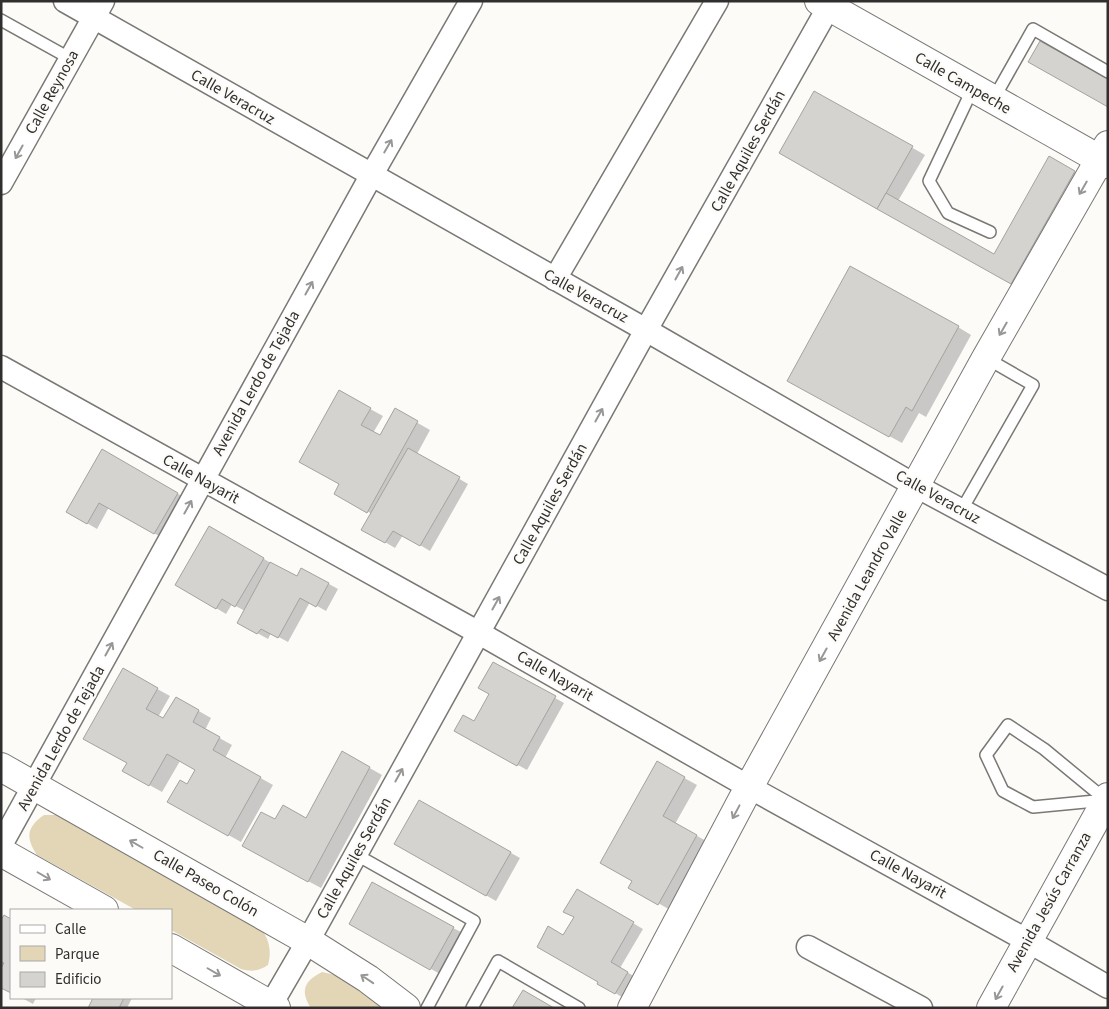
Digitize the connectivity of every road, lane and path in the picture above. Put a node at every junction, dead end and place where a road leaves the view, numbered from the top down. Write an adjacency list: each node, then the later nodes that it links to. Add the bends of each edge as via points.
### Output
1 (65, 1): 5 (street, Calle Veracruz)
2 (471, 1): 11 (street, Avenida Lerdo de Tejada, one-way to 2)
3 (717, 1): 14 (street)
4 (827, 3): 9 (main road, Calle Campeche); 15 (street, Calle Aquiles Serdán, one-way to 4)
5 (99, 9): 7 (street, Calle Reynosa); 11 (street, Calle Veracruz)
6 (1, 20): 7 (lane)
7 (71, 59): 12 (street, Calle Reynosa, one-way to 12)
8 (1108, 72): 9 (lane, via 1032,29)
9 (983, 94): 10 (main road, Calle Campeche); 13 (lane, via 929,181 948,213)
10 (1105, 157): 16 (main road, Avenida Leandro Valle, one-way to 16)
11 (371, 176): 14 (street, Calle Veracruz); 18 (street, Avenida Lerdo de Tejada, one-way to 11)
12 (1, 183)
13 (990, 232)
14 (555, 279): 15 (street, Calle Veracruz)
15 (646, 330): 19 (street, Calle Veracruz); 22 (street, Calle Aquiles Serdán, one-way to 15)
16 (986, 358): 19 (main road, Avenida Leandro Valle); 20 (lane, via 1033,385)
17 (1, 367): 18 (street, Calle Nayarit)
18 (203, 480): 22 (street, Calle Nayarit); 24 (street, Avenida Lerdo de Tejada, one-way to 18)
19 (916, 486): 20 (street, Calle Veracruz); 25 (main road, Avenida Leandro Valle, one-way to 25)
20 (961, 511): 21 (street, Calle Veracruz)
21 (1108, 589)
22 (479, 633): 25 (street, Calle Nayarit); 29 (street, Calle Aquiles Serdán, one-way to 22)
23 (1, 767): 24 (main road, Calle Paseo Colón)
24 (35, 786): 27 (street, Avenida Lerdo de Tejada); 32 (main road, Calle Paseo Colón, one-way to 24)
25 (750, 787): 31 (street, Calle Nayarit); 41 (main road, Avenida Leandro Valle, one-way to 41)
26 (1107, 798): 26 (lane, via 1008,725 986,755 1003,791 1033,807); 31 (main road, Avenida Jesús Carranza)
27 (1, 845)
28 (1, 852): 30 (main road, one-way to 30)
29 (355, 854): 32 (street, Calle Aquiles Serdán); 38 (lane, via 474,921)
30 (102, 909)
31 (1028, 940): 35 (street, Calle Nayarit); 43 (main road, Avenida Jesús Carranza, one-way to 43)
32 (308, 941): 36 (street, Calle Aquiles Serdán); 37 (main road, Calle Paseo Colón, one-way to 32)
33 (808, 947): 42 (street)
34 (172, 949): 36 (main road, one-way to 36)
35 (1108, 987)
36 (272, 1007)
37 (406, 1008)
38 (427, 1008)
39 (472, 1008): 40 (lane, via 498,961)
40 (579, 1008)
41 (632, 1008)
42 (921, 1008)
43 (991, 1008)

